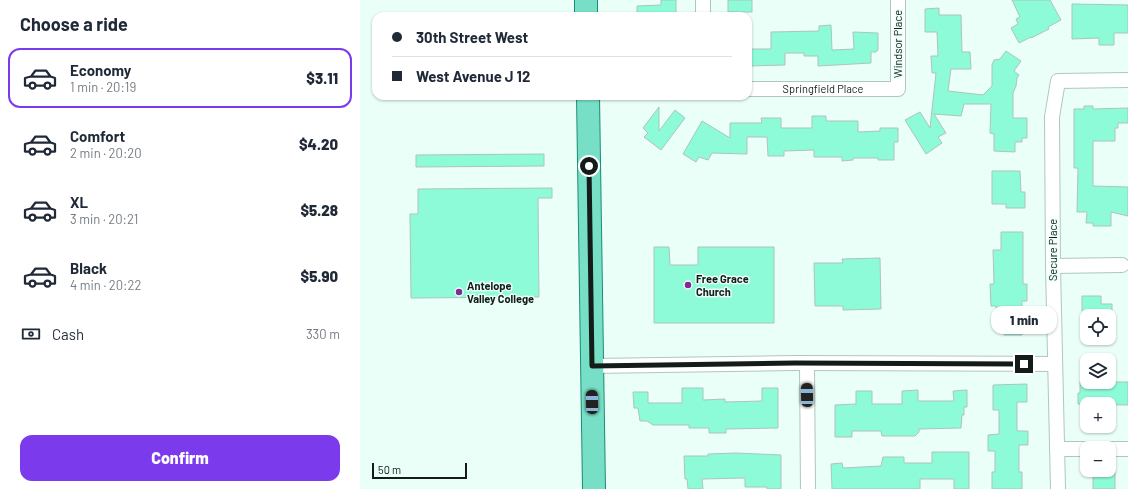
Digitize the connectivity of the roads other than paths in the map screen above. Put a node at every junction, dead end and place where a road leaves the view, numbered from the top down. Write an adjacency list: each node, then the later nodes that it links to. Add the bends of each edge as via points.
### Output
1 (586, 0): 4 (main road)
2 (703, 0): 5 (street)
3 (898, 0): 8 (street, Windsor Place)
4 (586, 12)
5 (703, 12)
6 (1128, 80): 11 (street, Secure Place, via 1058,81 1052,117)
7 (752, 89): 8 (street, Springfield Place)
8 (898, 89)
9 (588, 100): 14 (main road)
10 (1122, 265): 11 (street)
11 (1052, 266): 13 (street, Secure Place)
12 (807, 363): 13 (street); 14 (street); 20 (street)
13 (1055, 364): 16 (street, Secure Place)
14 (592, 366): 19 (main road)
15 (1128, 448): 18 (street)
16 (1057, 449): 17 (street); 21 (street, Secure Place)
17 (1080, 449)
18 (1116, 449)
19 (594, 489)
20 (808, 489)
21 (1058, 489)

